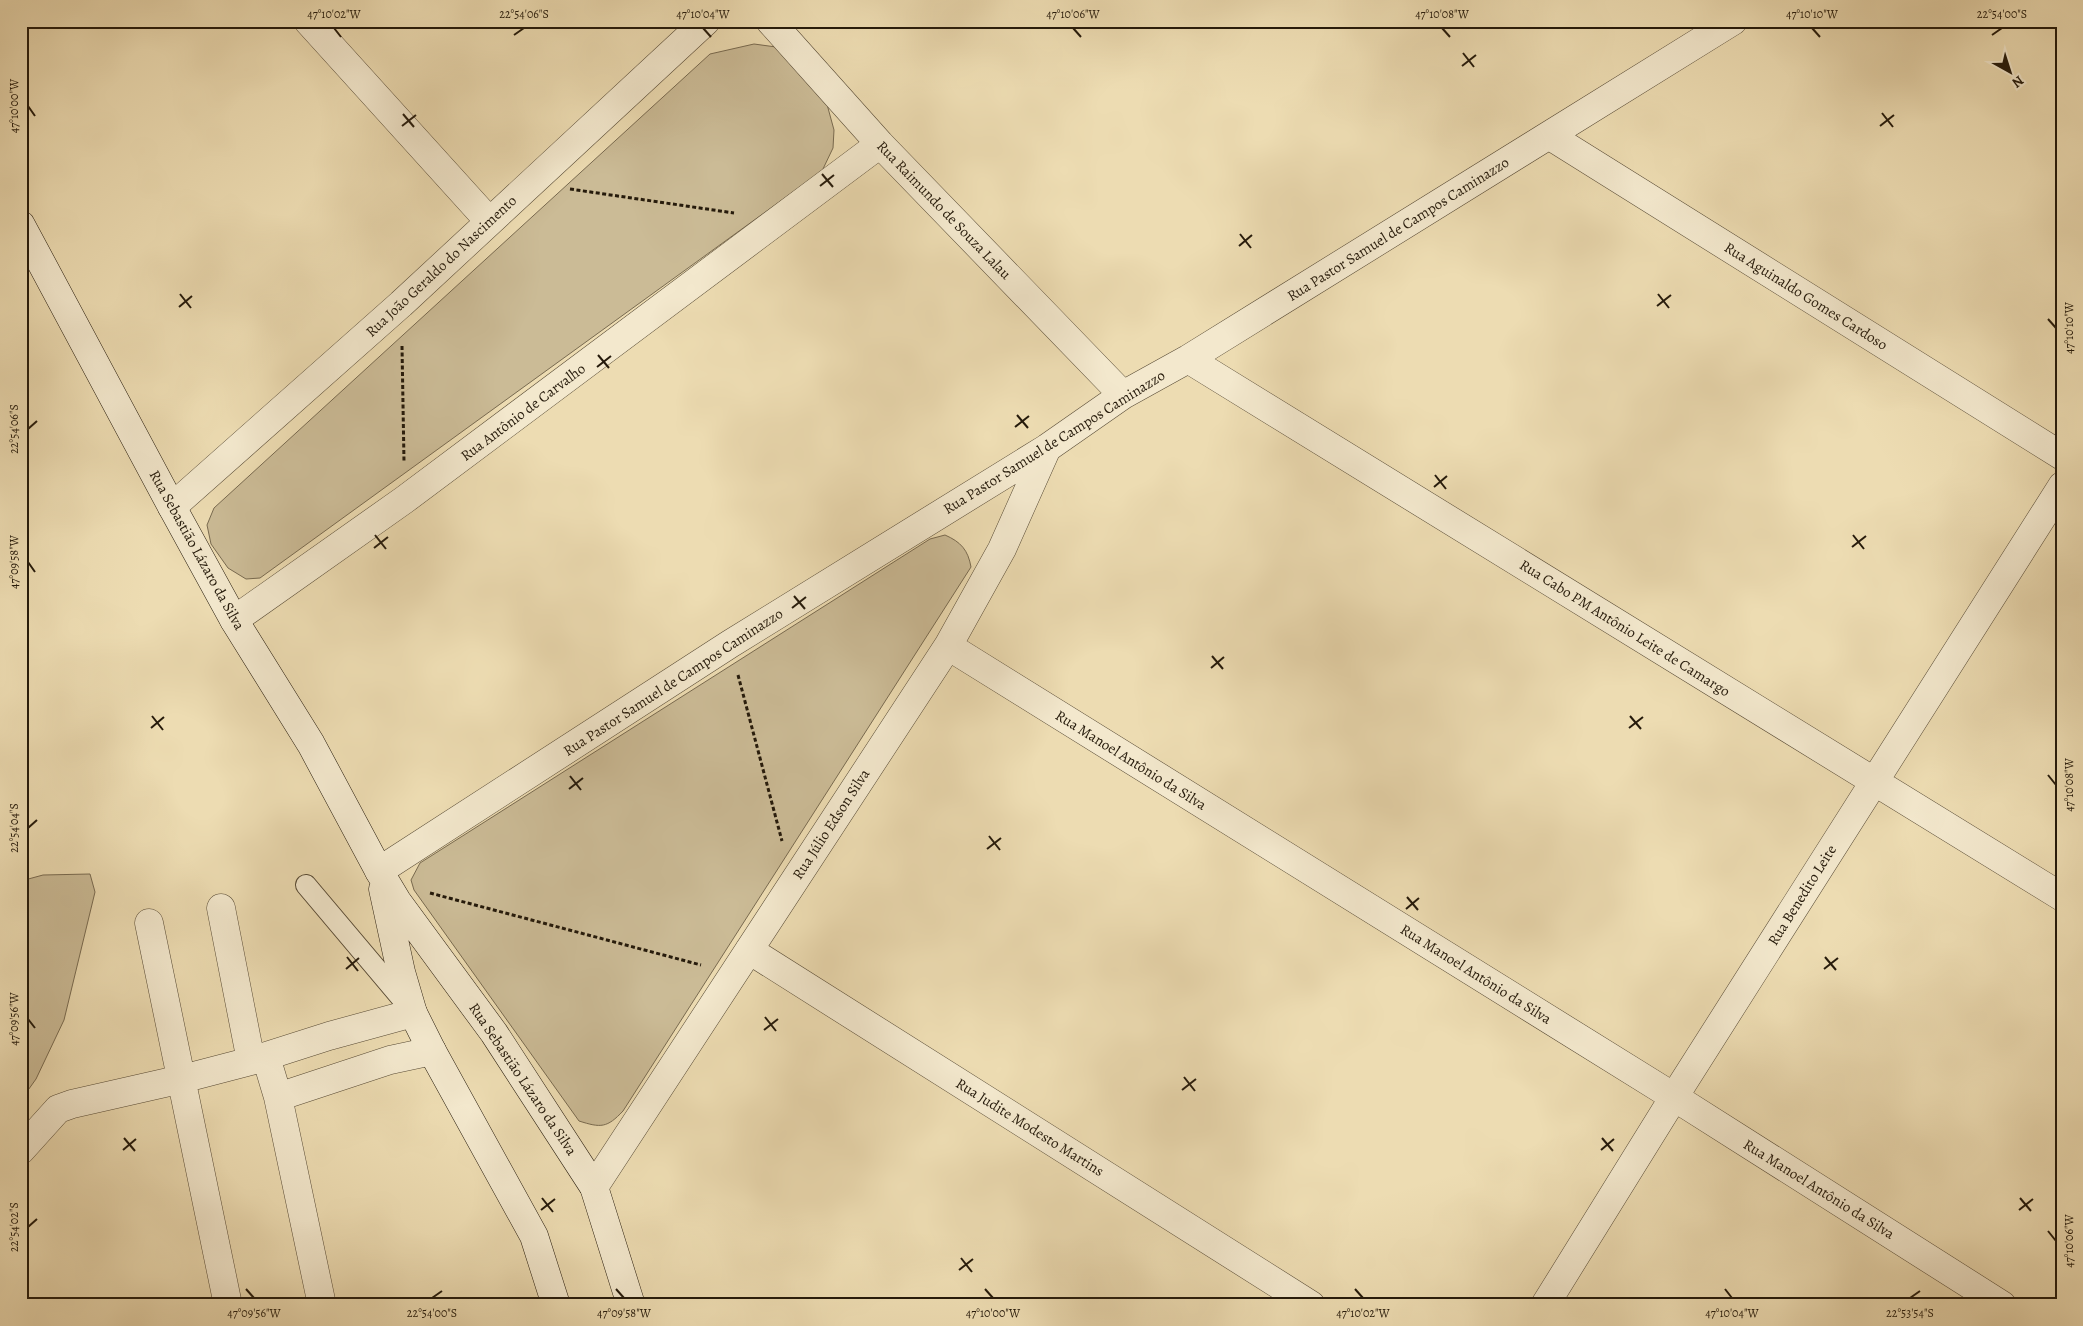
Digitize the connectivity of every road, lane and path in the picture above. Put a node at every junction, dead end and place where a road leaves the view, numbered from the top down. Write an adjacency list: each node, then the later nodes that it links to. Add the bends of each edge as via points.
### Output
1 (308, 21): 9 (street)
2 (706, 21): 7 (street, Rua João Geraldo do Nascimento)
3 (770, 21): 6 (street, Rua Raimundo de Souza Lalau)
4 (1733, 21): 5 (street, Rua Pastor Samuel de Campos Caminazzo)
5 (1550, 136): 12 (street, Rua Pastor Samuel de Campos Caminazzo); 15 (street, Rua Aguinaldo Gomes Cardoso)
6 (880, 144): 8 (street, Rua Antônio de Carvalho); 13 (street, Rua Raimundo de Souza Lalau)
7 (531, 184): 8 (path); 9 (street, Rua João Geraldo do Nascimento)
8 (782, 219): 17 (street, Rua Antônio de Carvalho)
9 (489, 221): 11 (street, Rua João Geraldo do Nascimento)
10 (21, 224): 18 (street, Rua Sebastião Lázaro da Silva)
11 (401, 304): 17 (path); 18 (street, Rua João Geraldo do Nascimento)
12 (1188, 359): 13 (street, Rua Pastor Samuel de Campos Caminazzo); 22 (street, Rua Cabo PM Antônio Leite de Camargo)
13 (1123, 395): 14 (street, Rua Pastor Samuel de Campos Caminazzo)
14 (1047, 448): 20 (street, Rua Pastor Samuel de Campos Caminazzo); 21 (street, Rua Júlio Edson Silva, via 1002,550)
15 (2062, 456)
16 (2062, 486): 22 (street, Rua Benedito Leite)
17 (404, 500): 19 (street, Rua Antônio de Carvalho)
18 (172, 507): 19 (street, Rua Sebastião Lázaro da Silva)
19 (234, 620): 24 (street, Rua Sebastião Lázaro da Silva, via 311,744)
20 (730, 644): 23 (path); 24 (street, Rua Pastor Samuel de Campos Caminazzo)
21 (948, 646): 23 (street, Rua Júlio Edson Silva); 35 (street, Rua Manoel Antônio da Silva)
22 (1874, 781): 26 (street, Rua Cabo PM Antônio Leite de Camargo); 35 (street, Rua Benedito Leite)
23 (793, 883): 29 (street, Rua Júlio Edson Silva)
24 (388, 884): 30 (path); 31 (street, Rua Sebastião Lázaro da Silva, via 401,972); 38 (street, Rua Sebastião Lázaro da Silva, via 494,1033)
25 (306, 885): 31 (lane)
26 (2062, 898)
27 (221, 908): 33 (street)
28 (149, 923): 34 (street)
29 (749, 950): 30 (street, Rua Júlio Edson Silva); 43 (street, Rua Judite Modesto Martins)
30 (733, 974): 38 (street, Rua Júlio Edson Silva)
31 (413, 1013): 32 (street, Rua Sebastião Lázaro da Silva); 33 (street)
32 (432, 1051): 36 (street, via 390,1060); 41 (street, Rua Sebastião Lázaro da Silva, via 534,1236)
33 (259, 1059): 34 (street); 36 (street)
34 (182, 1079): 37 (street, via 58,1109); 39 (street)
35 (1674, 1097): 44 (street, Rua Benedito Leite); 45 (street, Rua Manoel Antônio da Silva)
36 (278, 1098): 40 (street)
37 (21, 1150)
38 (594, 1187): 42 (street, Rua Sebastião Lázaro da Silva)
39 (228, 1305)
40 (322, 1305)
41 (556, 1305)
42 (631, 1305)
43 (1311, 1305)
44 (1545, 1305)
45 (2002, 1305)

